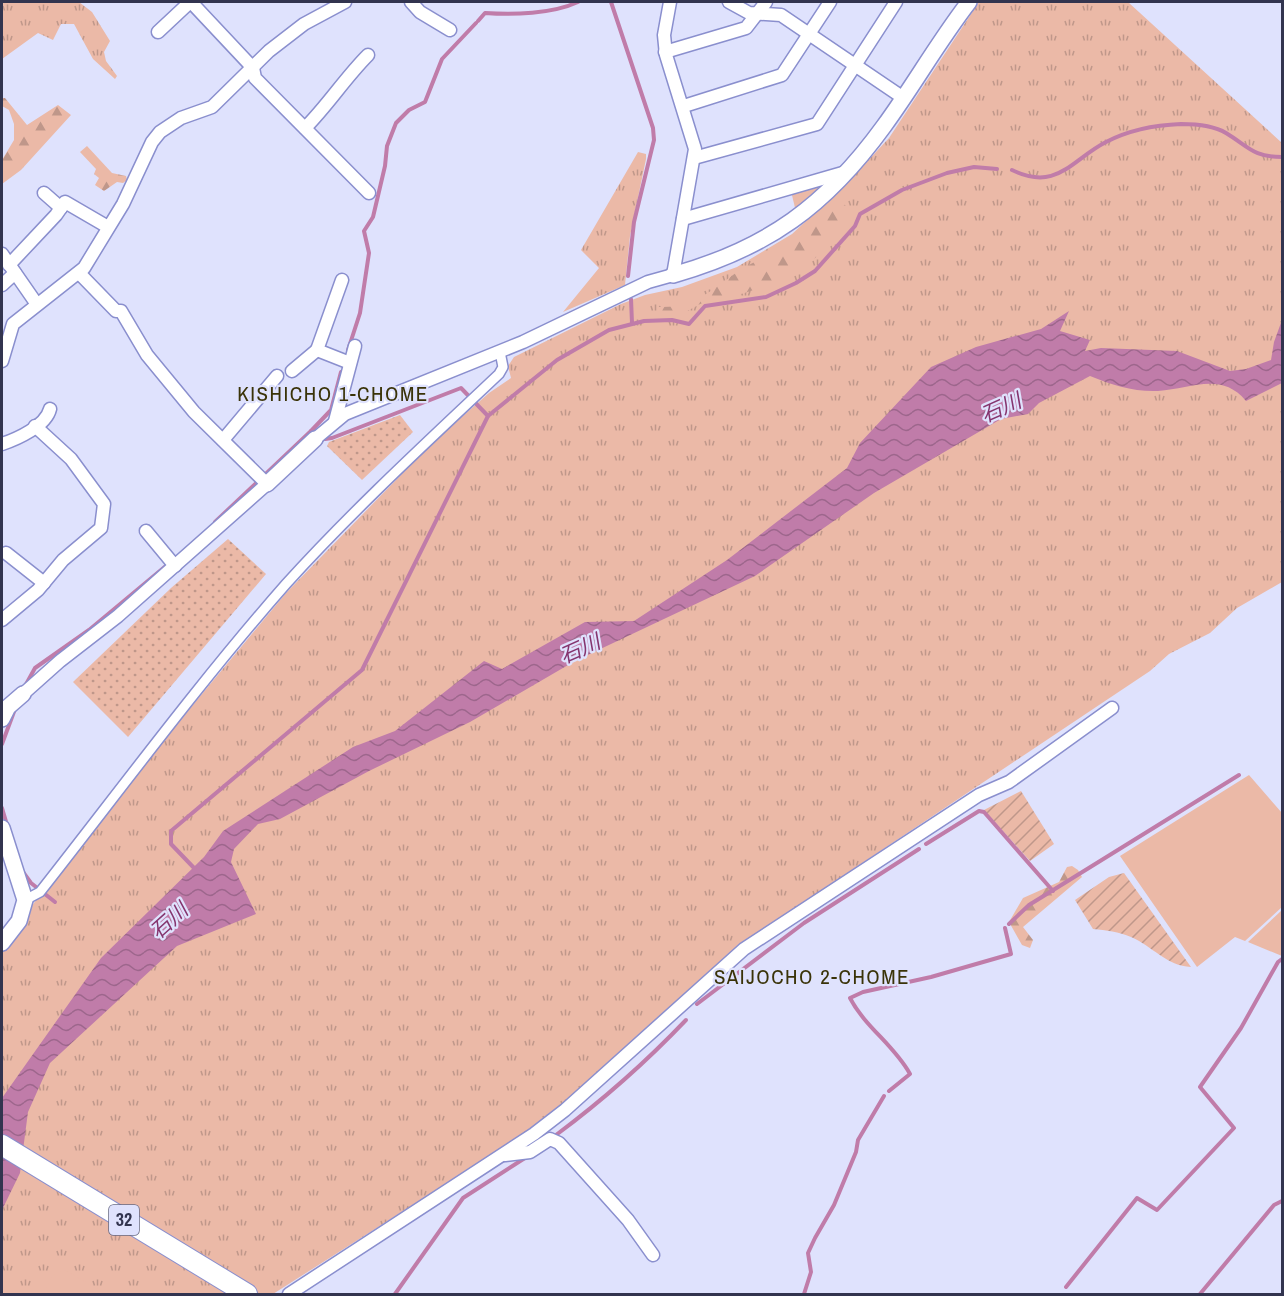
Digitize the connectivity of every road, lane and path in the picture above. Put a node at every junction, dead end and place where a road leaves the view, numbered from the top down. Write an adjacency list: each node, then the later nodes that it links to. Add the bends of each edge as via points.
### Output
1 (191, 2): 12 (street); 17 (street)
2 (345, 2): 17 (street, via 304,24)
3 (411, 2): 11 (street, via 416,16)
4 (670, 2): 14 (street)
5 (729, 2): 10 (street)
6 (766, 2): 10 (street)
7 (830, 2): 13 (street)
8 (896, 2): 16 (street)
9 (969, 2): 18 (street)
10 (758, 14): 13 (street, via 782,15); 14 (street, via 746,28)
11 (450, 30)
12 (158, 32)
13 (809, 34): 16 (street); 19 (street, via 782,75)
14 (665, 52): 19 (street)
15 (368, 55): 20 (street)
16 (855, 65): 18 (street); 21 (street, via 817,124)
17 (254, 68): 20 (street, via 255,78); 27 (street, via 212,107 181,118 160,132)
18 (902, 97): 22 (street, via 885,125)
19 (684, 106): 21 (street)
20 (305, 128): 24 (street)
21 (694, 158): 26 (street)
22 (846, 172): 26 (street); 30 (street, via 807,210 768,237 718,262)
23 (44, 193): 25 (street)
24 (369, 193)
25 (61, 208): 27 (street, via 65,202); 28 (street)
26 (683, 219): 30 (street)
27 (108, 227): 29 (street)
28 (8, 264): 32 (street); 33 (street)
29 (80, 273): 33 (street); 45 (street, via 116,311 121,311 147,355)
30 (673, 275): 36 (street, via 648,282)
31 (342, 280): 35 (street)
32 (2, 285)
33 (36, 303): 37 (street, via 13,324)
34 (355, 346): 38 (street)
35 (317, 350): 38 (street); 39 (street)
36 (500, 352): 42 (street); 57 (street, via 503,367 499,374 369,498 286,585 133,768 40,892)
37 (2, 361)
38 (350, 363): 42 (street)
39 (292, 371)
40 (278, 376): 45 (street)
41 (50, 409): 43 (street)
42 (335, 421): 44 (street)
43 (35, 426): 46 (street); 51 (street, via 72,459 104,504 101,528 63,560)
44 (315, 439): 47 (street)
45 (223, 440): 47 (street)
46 (2, 444)
47 (267, 484): 50 (street, via 219,529)
48 (146, 531): 50 (street)
49 (6, 553): 51 (street)
50 (171, 562): 53 (street, via 118,616)
51 (44, 583): 52 (street)
52 (2, 620)
53 (23, 694): 55 (street, via 8,707)
54 (1112, 708): 60 (street, via 1009,782 979,795 771,928 682,1002 566,1110)
55 (2, 719)
56 (2, 828): 57 (street)
57 (24, 900): 58 (street, via 18,921)
58 (2, 943)
59 (2, 1145): 62 (main road, 32)
60 (501, 1156): 61 (street, via 530,1152 550,1139 559,1143); 63 (street)
61 (653, 1255)
62 (247, 1294)
63 (289, 1294)

